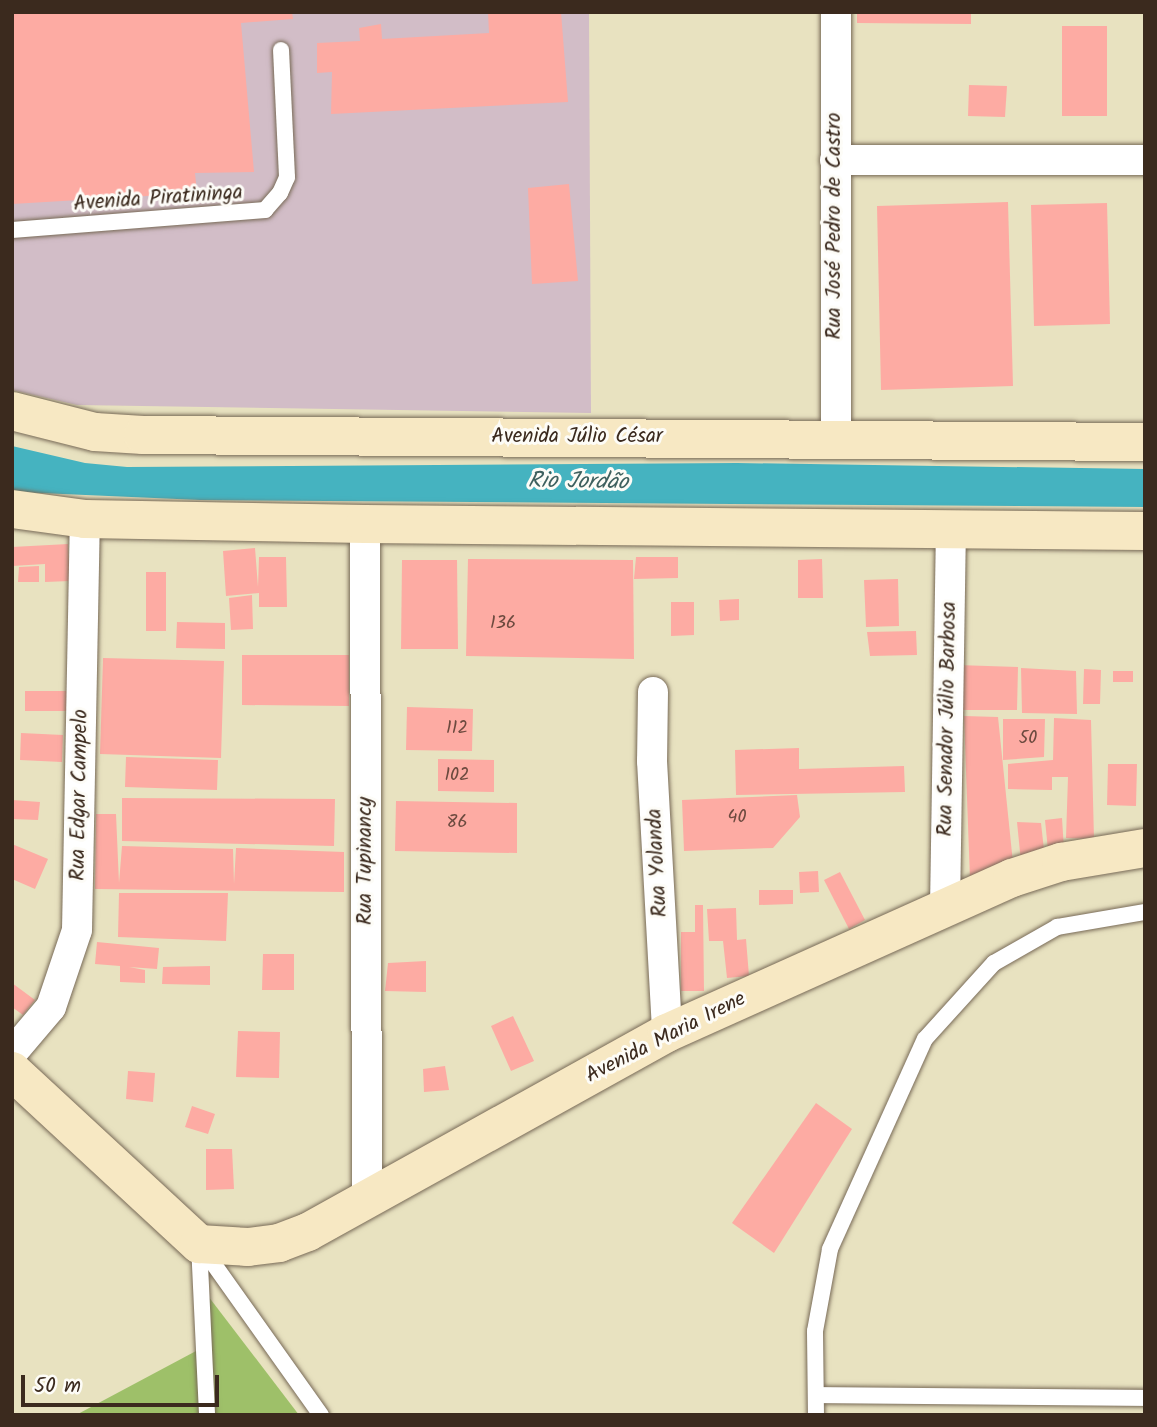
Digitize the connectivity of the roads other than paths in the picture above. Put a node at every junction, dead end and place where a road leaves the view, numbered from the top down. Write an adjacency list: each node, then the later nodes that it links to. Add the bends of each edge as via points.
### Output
1 (836, 12): 3 (street, Rua José Pedro de Castro)
2 (281, 50): 5 (lane, Avenida Piratininga, via 287,177 280,194 265,210)
3 (835, 160): 4 (street); 7 (street, Rua José Pedro de Castro)
4 (1145, 160)
5 (12, 230)
6 (12, 411): 7 (street, Avenida Júlio César, via 95,432 144,435)
7 (836, 439): 8 (street, Avenida Júlio César)
8 (1145, 442)
9 (12, 509): 10 (street)
10 (85, 519): 11 (street); 19 (street, Rua Edgar Campelo, via 77,930 51,1007)
11 (365, 524): 12 (street); 21 (street, Rua Tupinancy)
12 (951, 529): 13 (street); 16 (street, Rua Senador Júlio Barbosa)
13 (1145, 531)
14 (653, 692): 18 (street, Rua Yolanda, via 652,761)
15 (1145, 848): 16 (street, Avenida Maria Irene, via 1062,862)
16 (945, 908): 18 (street, Avenida Maria Irene)
17 (1145, 912): 23 (lane, via 1058,927 994,963 925,1039 830,1249 815,1331)
18 (667, 1033): 21 (street, Avenida Maria Irene)
19 (12, 1053)
20 (12, 1071): 22 (street)
21 (367, 1197): 22 (street, Avenida Maria Irene, via 279,1243 248,1247)
22 (199, 1244): 25 (lane); 26 (lane)
23 (817, 1395): 24 (lane); 27 (lane)
24 (1145, 1398)
25 (207, 1415)
26 (321, 1415)
27 (817, 1415)

